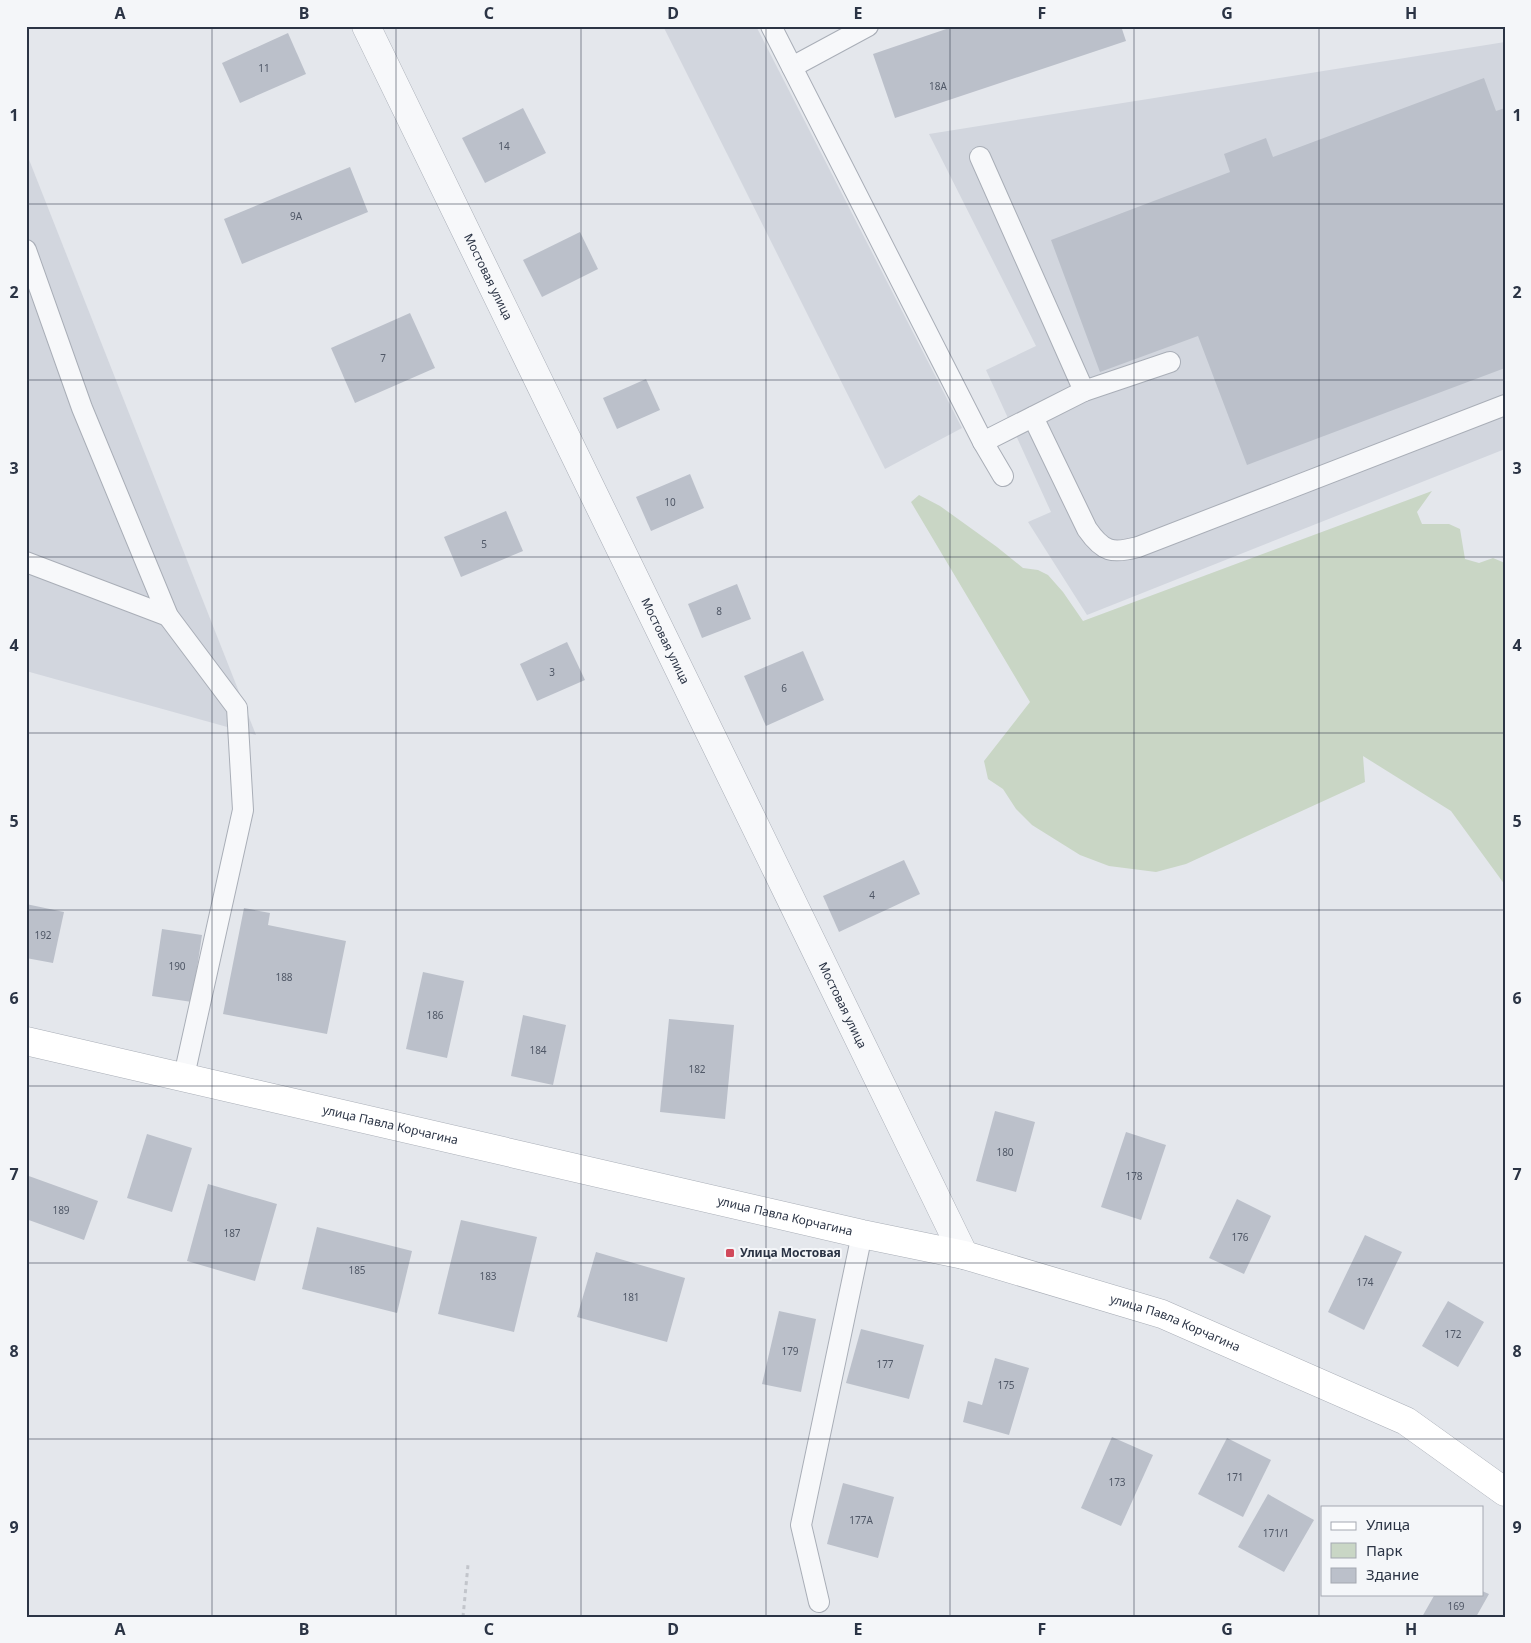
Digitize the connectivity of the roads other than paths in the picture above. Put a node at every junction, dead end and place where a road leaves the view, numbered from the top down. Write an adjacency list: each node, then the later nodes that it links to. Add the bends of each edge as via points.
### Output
1 (366, 26): 18 (street, Мостовая улица)
2 (771, 26): 4 (lane)
3 (868, 26): 4 (lane)
4 (792, 67): 11 (lane)
5 (980, 158): 8 (lane)
6 (26, 250): 14 (lane, via 82,408)
7 (1170, 362): 8 (lane)
8 (1084, 391): 10 (lane)
9 (1505, 404): 10 (lane, via 1123,551 1111,551 1087,529)
10 (1033, 417): 11 (lane)
11 (983, 442): 12 (lane)
12 (1003, 476)
13 (26, 562): 14 (lane)
14 (168, 616): 16 (lane, via 238,708 243,810)
15 (26, 1041): 16 (main road, улица Павла Корчагина)
16 (184, 1076): 17 (main road, улица Павла Корчагина)
17 (862, 1234): 18 (main road, улица Павла Корчагина); 20 (lane, via 801,1525)
18 (964, 1255): 19 (main road, улица Павла Корчагина, via 1172,1318 1406,1421)
19 (1505, 1492)
20 (819, 1602)

